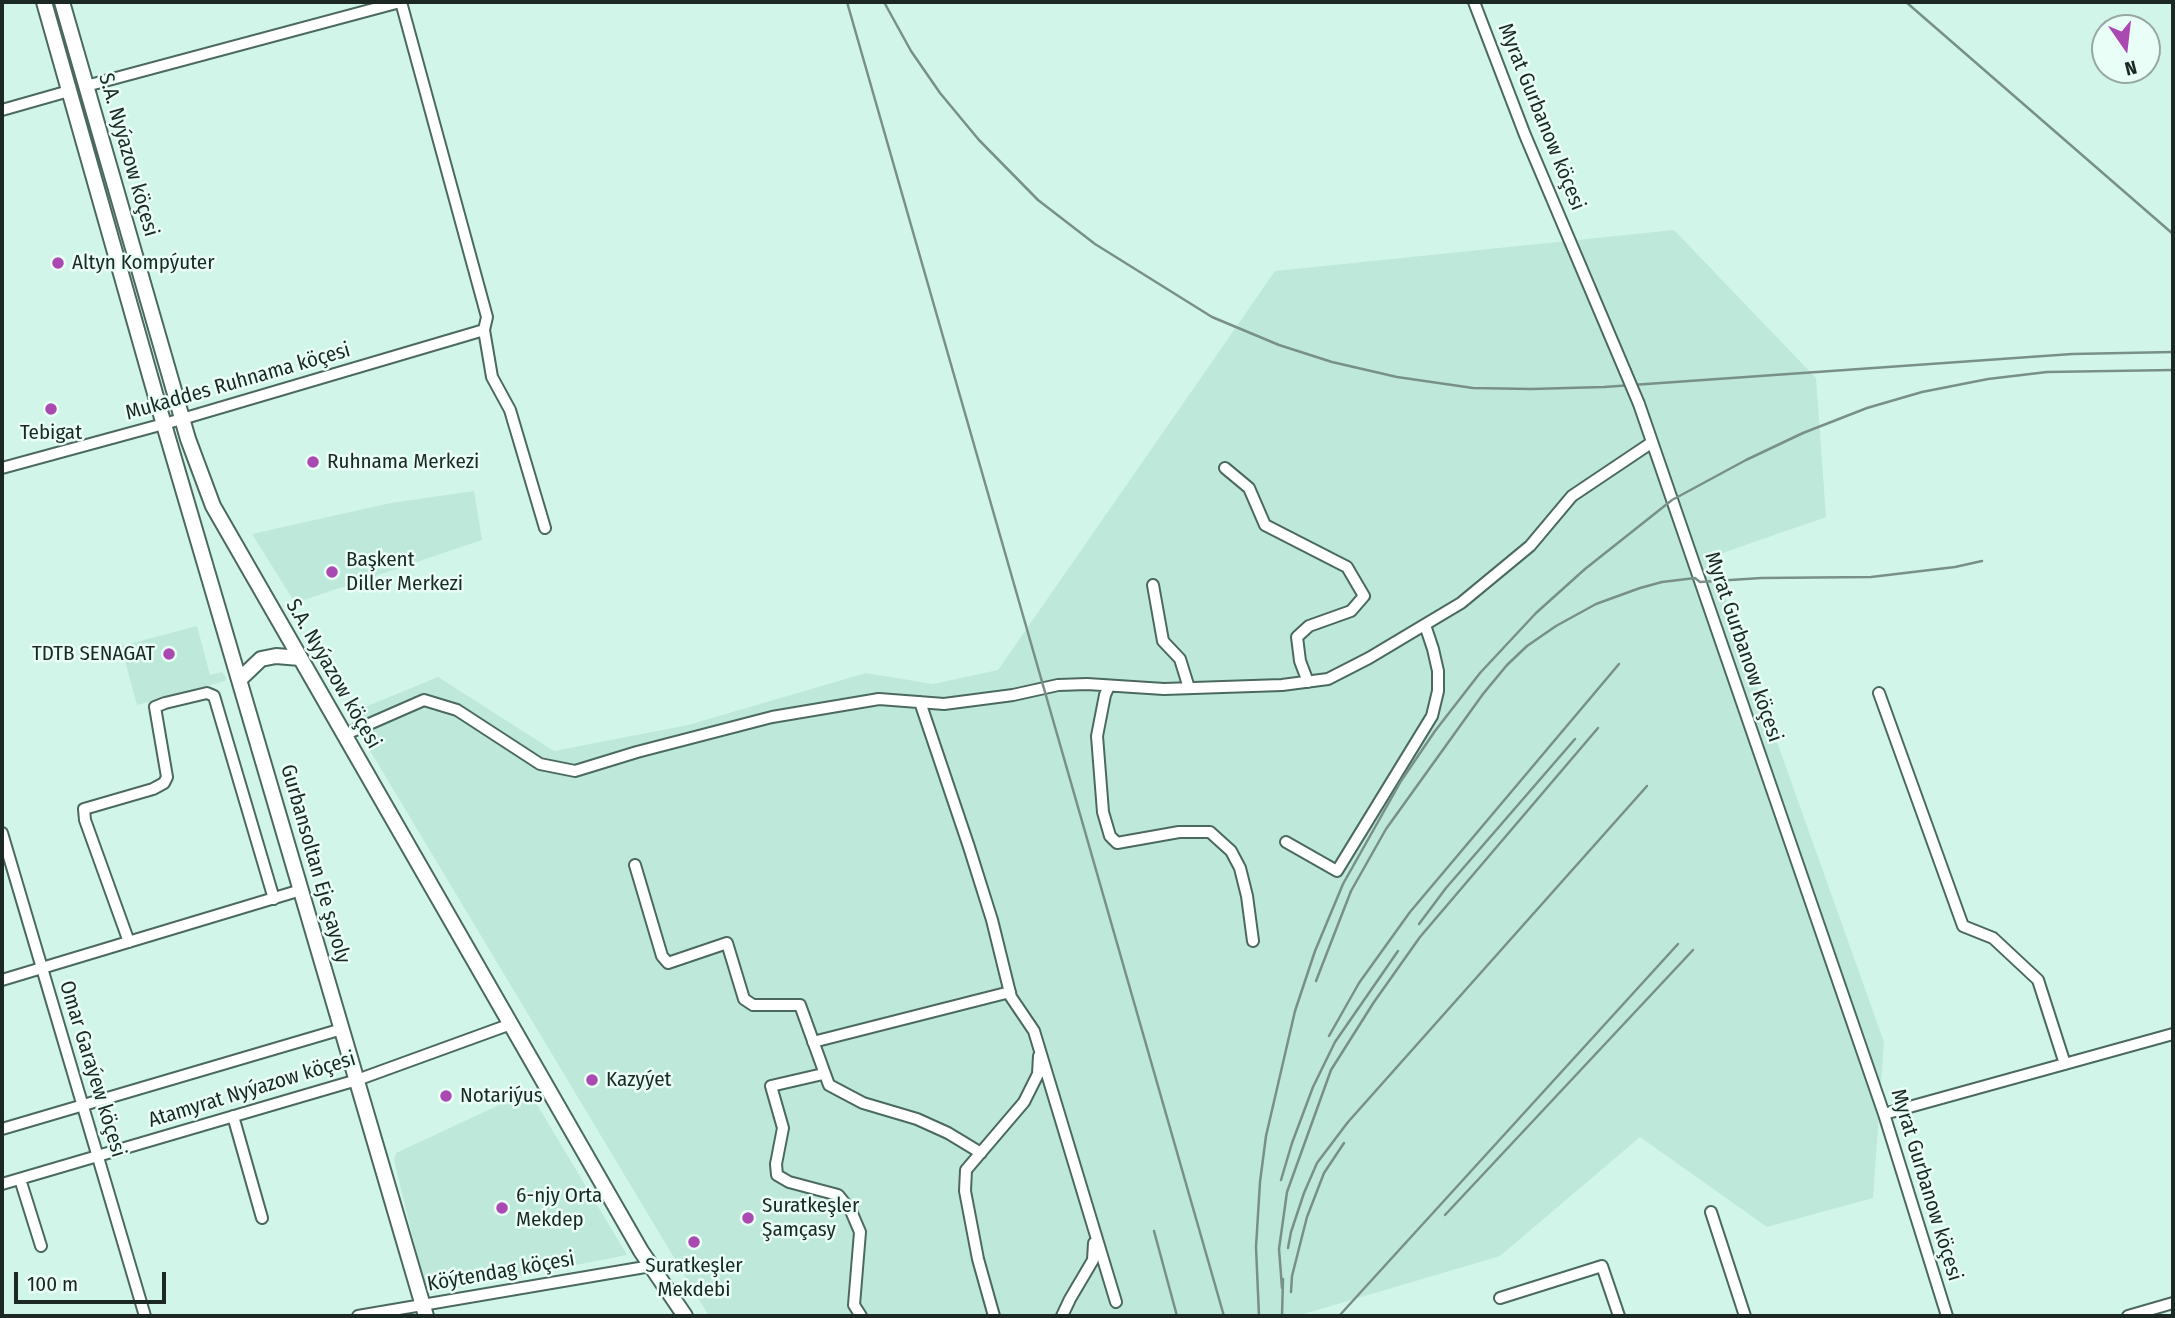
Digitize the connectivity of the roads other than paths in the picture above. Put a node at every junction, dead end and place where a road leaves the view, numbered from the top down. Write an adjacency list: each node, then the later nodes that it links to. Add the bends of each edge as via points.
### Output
1 (44, 2): 6 (main road, S.A. Nyýazow köçesi)
2 (62, 2): 5 (main road, S.A. Nyýazow köçesi)
3 (400, 2): 5 (street); 8 (street, via 487,317)
4 (1474, 2): 11 (street, Myrat Gurbanow köçesi, bridge)
5 (86, 86): 9 (main road, S.A. Nyýazow köçesi)
6 (69, 91): 7 (street); 10 (main road, S.A. Nyýazow köçesi)
7 (2, 110)
8 (484, 330): 9 (street, Mukaddes Ruhnama köçesi); 14 (street, via 492,377 510,410)
9 (182, 419): 10 (street, Mukaddes Ruhnama köçesi); 17 (main road, S.A. Nyýazow köçesi, via 213,506)
10 (164, 424): 12 (street, Mukaddes Ruhnama köçesi); 18 (main road, Gurbansoltan Eje şayoly)
11 (1651, 443): 16 (street, via 1572,496 1530,546 1461,603); 44 (street, Myrat Gurbanow köçesi)
12 (2, 468)
13 (1226, 468): 19 (street, via 1249,488 1265,525 1347,567 1364,596 1351,611 1309,626 1297,638)
14 (545, 528)
15 (1153, 585): 21 (street, via 1163,641 1180,659)
16 (1425, 625): 19 (street, via 1328,679); 26 (street, via 1438,671 1432,716 1337,871)
17 (300, 658): 18 (main road, via 261,659); 24 (main road, S.A. Nyýazow köçesi)
18 (239, 681): 28 (main road, Gurbansoltan Eje şayoly)
19 (1308, 682): 21 (street)
20 (1109, 686): 21 (street); 23 (street, via 1058,685 944,704); 30 (street, via 1097,736 1110,836 1117,843 1179,832 1210,832 1231,851 1240,868)
21 (1189, 688)
22 (1879, 693): 40 (street, via 1963,926 1993,937 2038,980)
23 (920, 702): 24 (street, via 878,699 772,717 575,771 540,764 457,710 424,700); 34 (street, via 992,920)
24 (344, 735): 35 (main road, S.A. Nyýazow köçesi)
25 (2, 832): 32 (street, Omar Garaýew köçesi)
26 (1286, 842)
27 (635, 865): 38 (street, via 668,963 727,943 744,999 753,1005 800,1005)
28 (301, 890): 29 (street); 36 (main road, Gurbansoltan Eje şayoly)
29 (274, 899): 31 (street); 31 (street, via 214,696 207,692 165,703 155,707 167,777 164,783 84,809)
30 (1253, 941)
31 (129, 942): 32 (street)
32 (42, 968): 33 (street); 43 (street, Omar Garaýew köçesi)
33 (2, 980)
34 (1010, 992): 38 (street); 39 (street, via 1034,1031)
35 (511, 1024): 42 (street, Atamyrat Nyýazow köçesi); 55 (main road, S.A. Nyýazow köçesi)
36 (342, 1029): 42 (main road, Gurbansoltan Eje şayoly); 43 (street)
37 (2173, 1034): 40 (street)
38 (813, 1042): 41 (street)
39 (1040, 1051): 47 (street, via 1038,1074 1024,1102); 53 (street)
40 (2065, 1064): 44 (street)
41 (823, 1074): 47 (street, via 828,1085 844,1094 917,1119); 63 (street, via 771,1086 782,1128 777,1175 838,1195 851,1211 860,1232 855,1305)
42 (356, 1080): 45 (street, Atamyrat Nyýazow köçesi); 59 (main road, Gurbansoltan Eje şayoly)
43 (83, 1105): 46 (street); 48 (street, Omar Garaýew köçesi)
44 (1884, 1114): 68 (street, Myrat Gurbanow köçesi)
45 (233, 1116): 48 (street, Atamyrat Nyýazow köçesi); 52 (street)
46 (2, 1129)
47 (981, 1153): 64 (street, via 966,1170 965,1191)
48 (98, 1156): 49 (street, Atamyrat Nyýazow köçesi); 60 (street, Omar Garaýew köçesi)
49 (20, 1179): 50 (street, Atamyrat Nyýazow köçesi); 54 (street)
50 (2, 1185)
51 (1711, 1212): 67 (street)
52 (262, 1218)
53 (1095, 1234): 57 (street); 65 (street, via 1093,1261)
54 (41, 1246)
55 (651, 1266): 59 (street, Köýtendag köçesi); 62 (main road, S.A. Nyýazow köçesi)
56 (1500, 1298): 66 (street, via 1602,1266)
57 (1116, 1302)
58 (2173, 1303): 69 (street)
59 (425, 1311): 61 (street, Köýtendag köçesi)
60 (145, 1316)
61 (358, 1316)
62 (685, 1316)
63 (861, 1316)
64 (994, 1316)
65 (1062, 1316)
66 (1619, 1316)
67 (1745, 1316)
68 (1947, 1316)
69 (2128, 1316)

